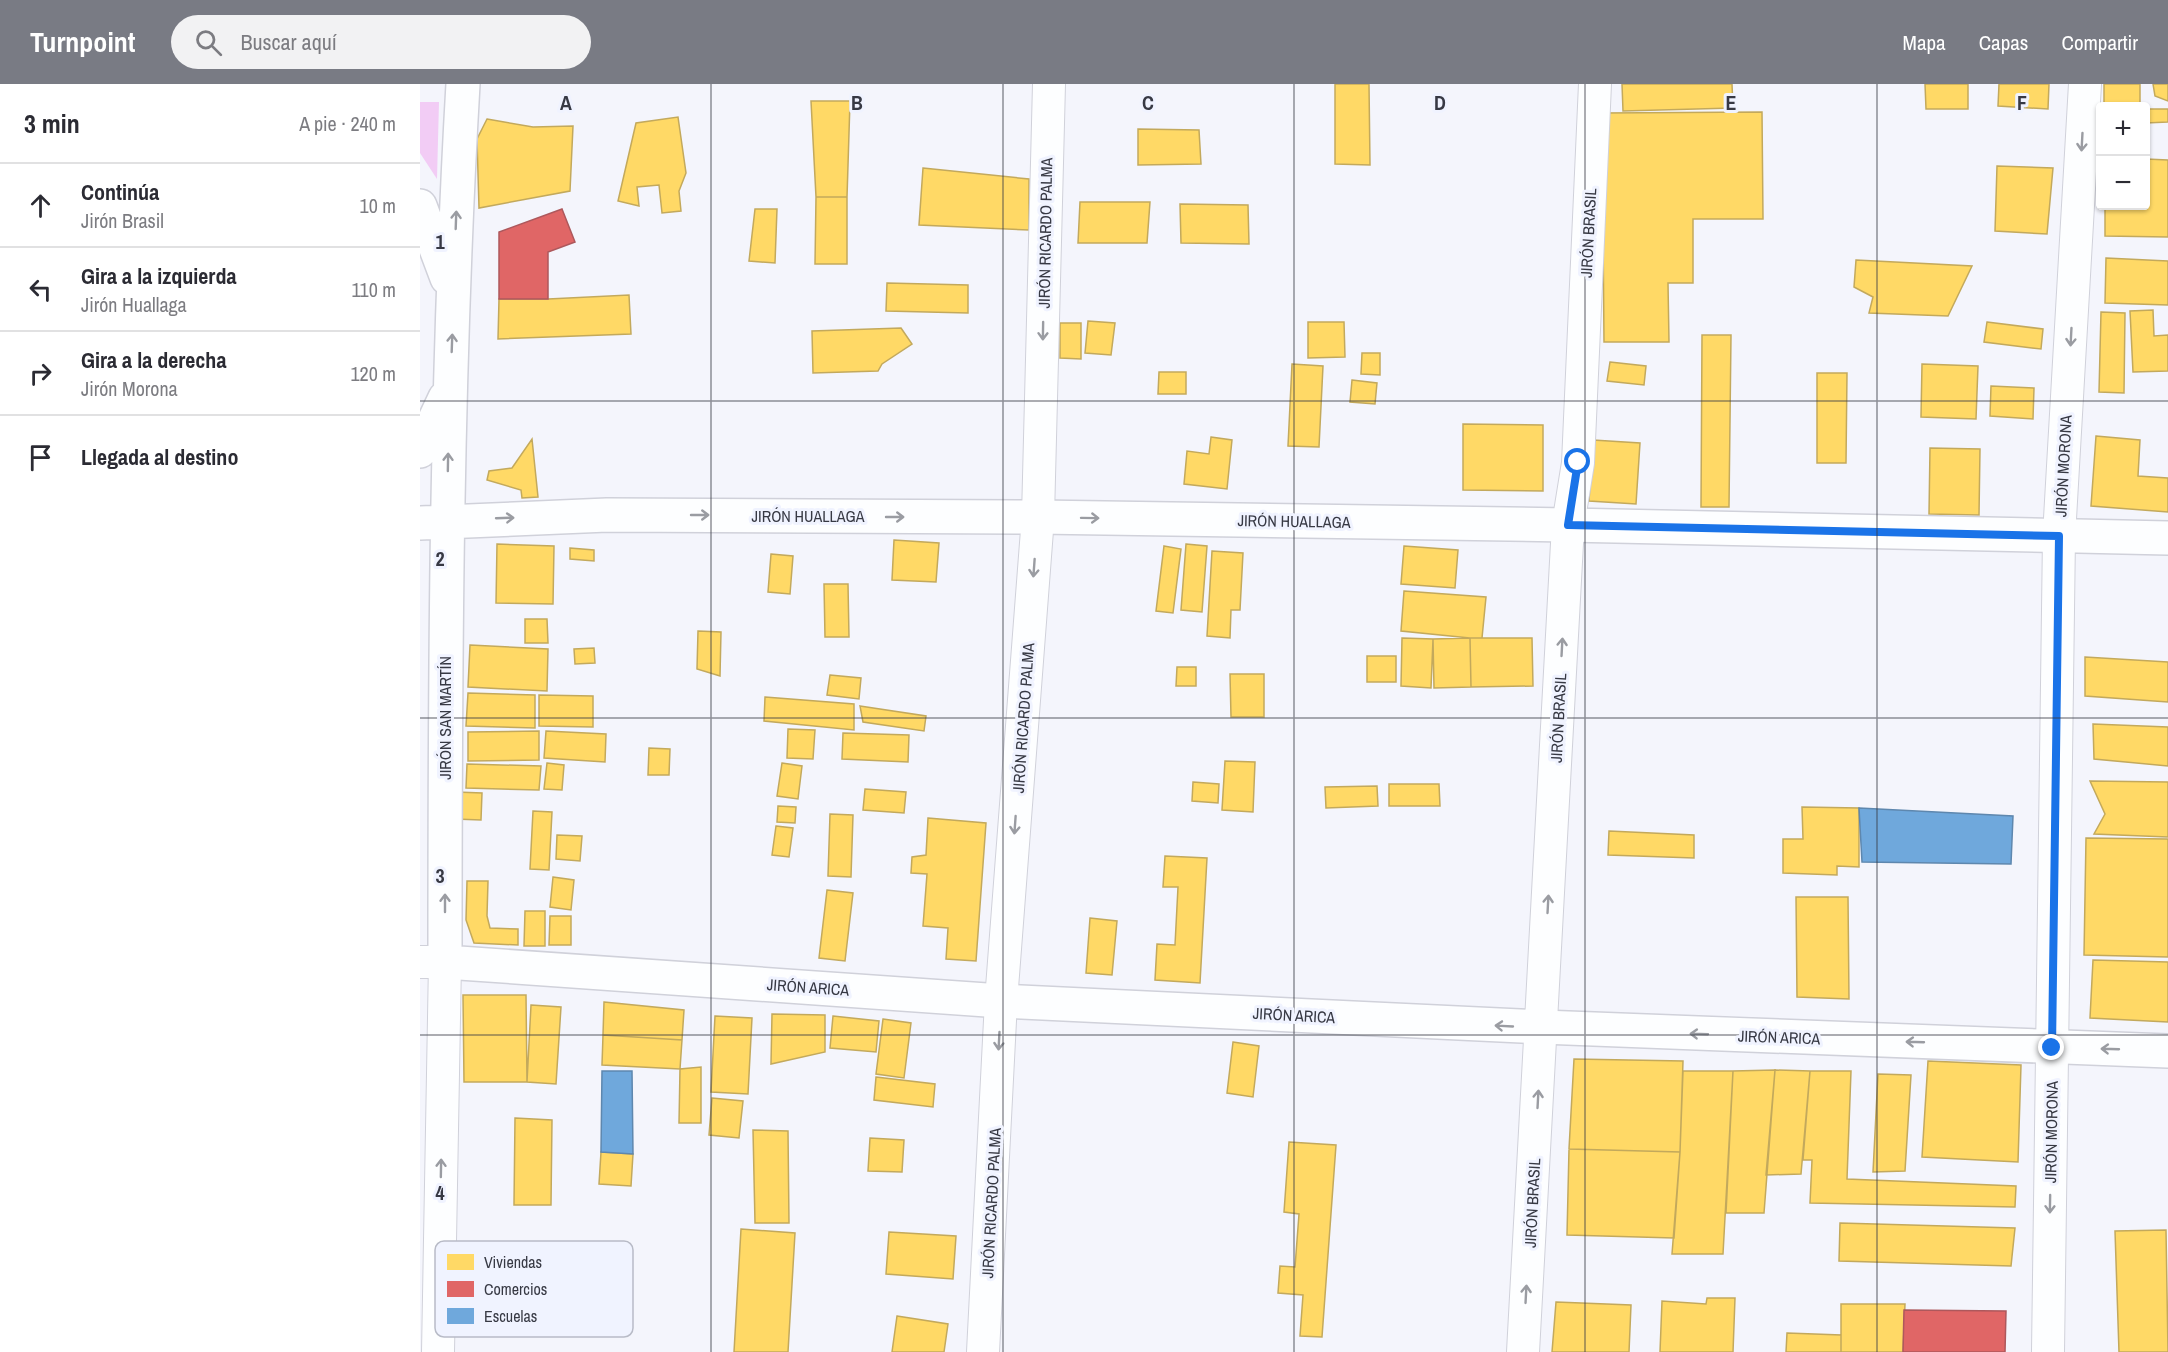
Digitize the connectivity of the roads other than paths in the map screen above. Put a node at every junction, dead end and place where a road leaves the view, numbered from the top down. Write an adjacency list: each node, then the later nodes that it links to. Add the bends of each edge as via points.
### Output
1 (464, 84): 7 (main road, JIRÓN SAN MARTÍN, one-way to 1)
2 (1049, 84): 10 (street, JIRÓN RICARDO PALMA, one-way to 10)
3 (1580, 84): 12 (street, via 1562,461)
4 (1595, 84): 12 (street, JIRÓN BRASIL, via 1578,462)
5 (2085, 84): 13 (street, JIRÓN MORONA, one-way to 13)
6 (420, 206): 7 (main road)
7 (454, 300): 8 (main road, JIRÓN SAN MARTÍN, one-way to 7)
8 (450, 387): 9 (main road); 11 (main road, JIRÓN SAN MARTÍN, one-way to 8)
9 (420, 451)
10 (1038, 518): 11 (main road, JIRÓN HUALLAGA, one-way to 10, via 607,515); 12 (main road, JIRÓN HUALLAGA, one-way to 12); 17 (street, JIRÓN RICARDO PALMA, one-way to 17)
11 (433, 522): 15 (main road, JIRÓN SAN MARTÍN)
12 (1568, 525): 13 (main road, JIRÓN HUALLAGA); 18 (street, JIRÓN BRASIL, one-way to 12)
13 (2059, 536): 14 (main road, JIRÓN HUALLAGA); 19 (street, JIRÓN MORONA)
14 (2168, 538)
15 (433, 626): 16 (main road, JIRÓN SAN MARTÍN, one-way to 15)
16 (433, 962): 17 (main road, JIRÓN ARICA); 21 (street, JIRÓN SAN MARTÍN, one-way to 16)
17 (1001, 1001): 18 (main road, JIRÓN ARICA, one-way to 17); 24 (street, JIRÓN RICARDO PALMA, one-way to 24)
18 (1542, 1027): 19 (main road, JIRÓN ARICA, one-way to 18); 25 (street, JIRÓN BRASIL, one-way to 18)
19 (2052, 1048): 20 (main road, JIRÓN ARICA, one-way to 19); 26 (street, JIRÓN MORONA, one-way to 26)
20 (2168, 1051)
21 (437, 1241)
22 (438, 1337): 23 (street, JIRÓN SAN MARTÍN, one-way to 22)
23 (438, 1352)
24 (983, 1352)
25 (1523, 1352)
26 (2048, 1352)

